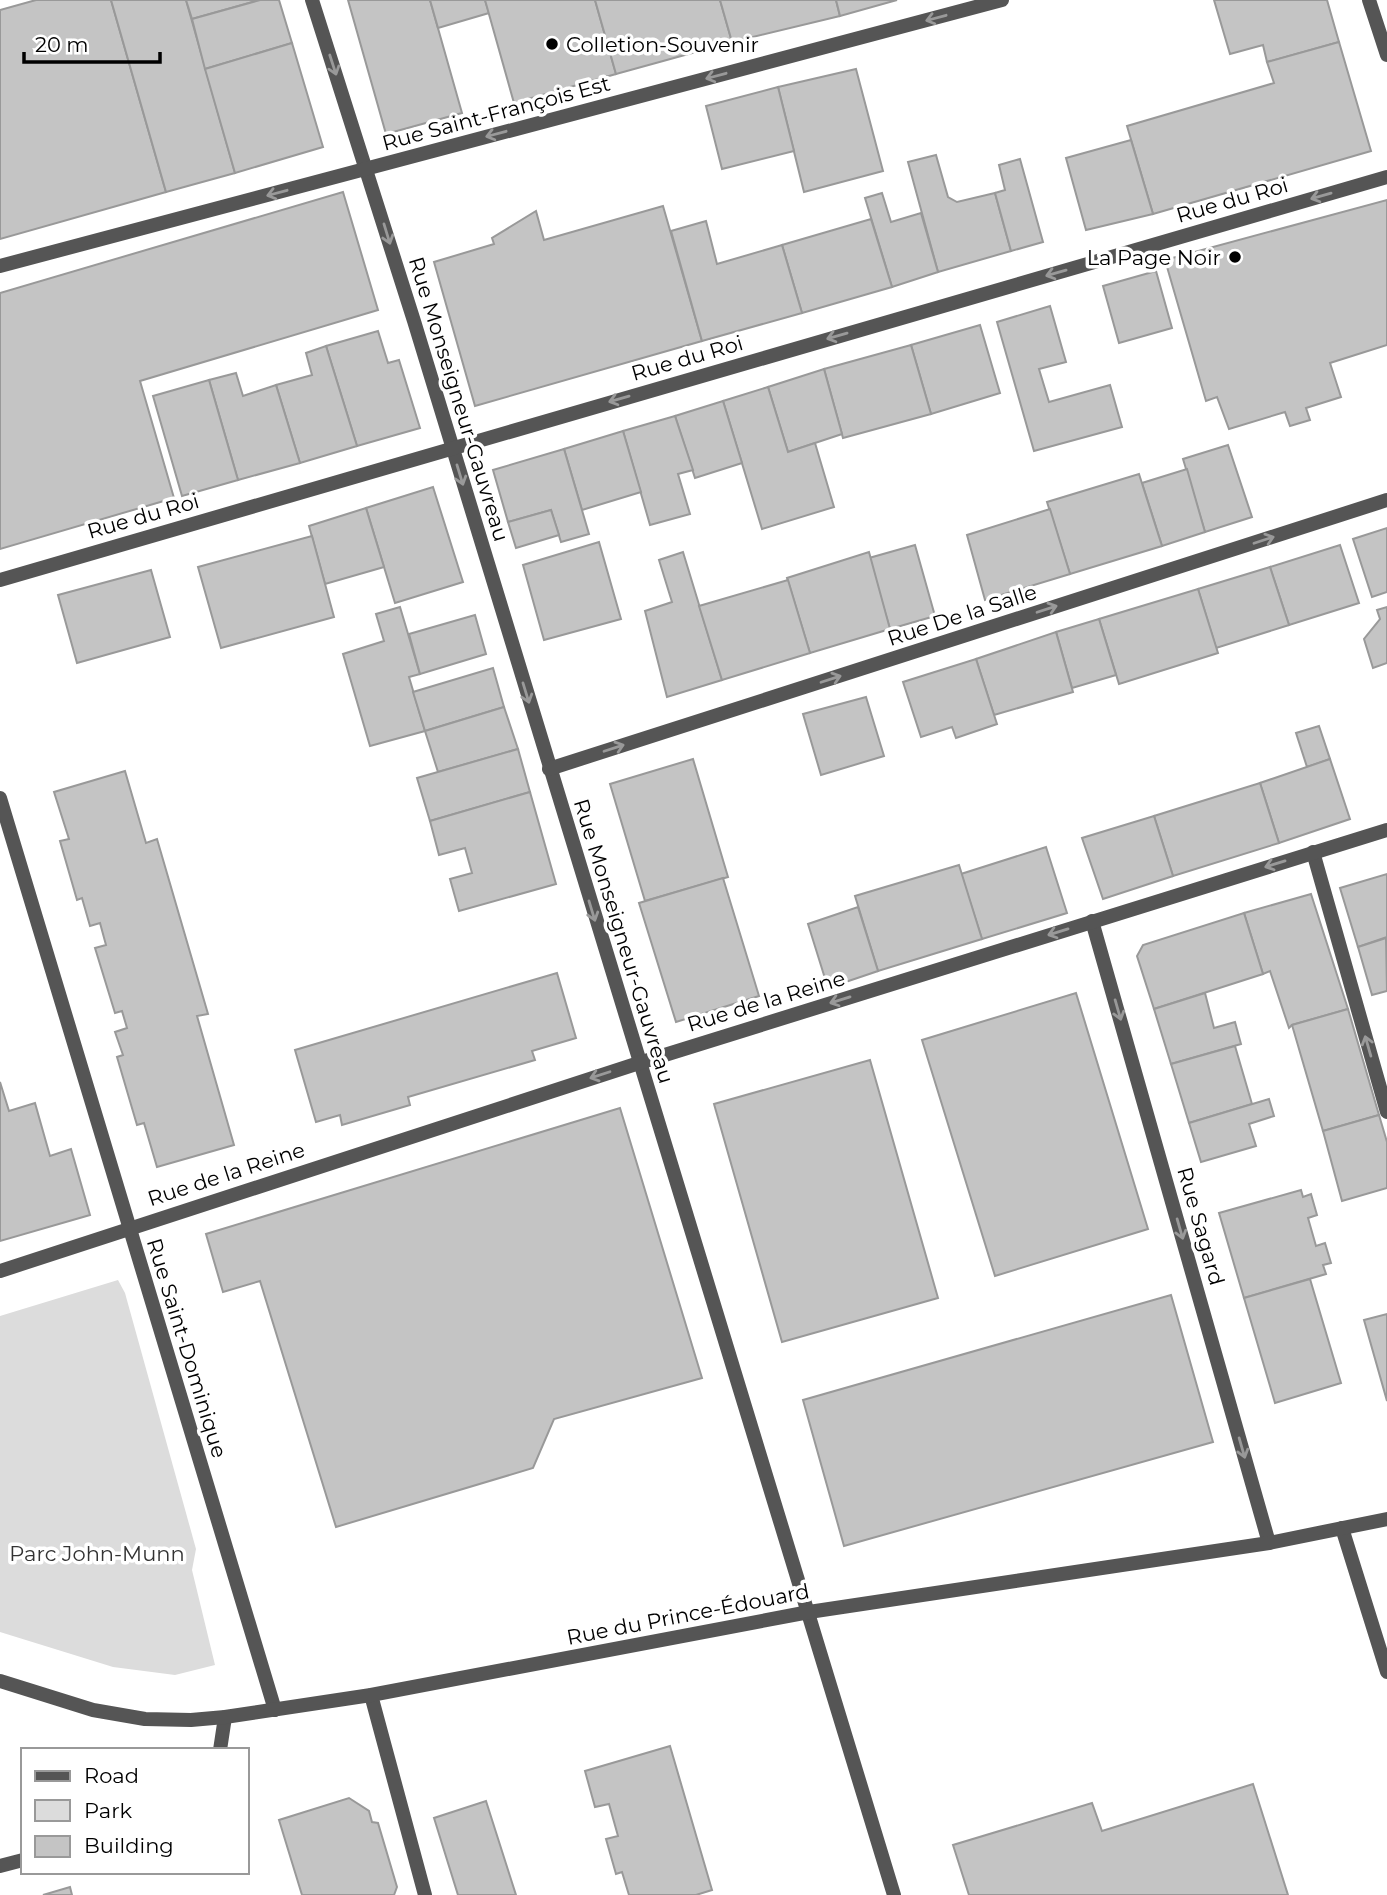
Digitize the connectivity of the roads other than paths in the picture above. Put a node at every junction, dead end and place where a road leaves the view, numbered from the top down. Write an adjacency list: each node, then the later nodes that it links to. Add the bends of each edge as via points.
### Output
1 (312, 0): 5 (street, Rue Monseigneur-Gauvreau, one-way to 5)
2 (1002, 0): 5 (street, Rue Saint-François Est, one-way to 5)
3 (1369, 0): 4 (street)
4 (1387, 55)
5 (367, 169): 7 (street, Rue Saint-François Est, one-way to 7); 8 (street, Rue Monseigneur-Gauvreau, one-way to 8)
6 (1387, 177): 8 (street, Rue du Roi, one-way to 8)
7 (0, 266)
8 (452, 448): 10 (street, Rue du Roi); 11 (street, Rue Monseigneur-Gauvreau, one-way to 11)
9 (1387, 500): 11 (street, Rue De la Salle, one-way to 9)
10 (0, 580)
11 (549, 769): 16 (street, Rue Monseigneur-Gauvreau, one-way to 16)
12 (0, 798): 18 (street, Rue Saint-Dominique)
13 (1387, 831): 14 (street, Rue de la Reine)
14 (1313, 852): 15 (street, Rue de la Reine, one-way to 15); 17 (street, one-way to 14)
15 (1092, 921): 16 (street, Rue de la Reine, one-way to 16); 22 (street, Rue Sagard, one-way to 22)
16 (639, 1063): 18 (street, Rue de la Reine, one-way to 18); 23 (street, Rue Monseigneur-Gauvreau)
17 (1387, 1112)
18 (129, 1227): 19 (street, Rue de la Reine); 27 (street, Rue Saint-Dominique)
19 (0, 1271)
20 (1387, 1519): 21 (street, Rue du Prince-Édouard)
21 (1342, 1528): 22 (street, Rue du Prince-Édouard); 24 (street)
22 (1269, 1543): 23 (street, Rue du Prince-Édouard)
23 (809, 1612): 26 (street, Rue du Prince-Édouard); 33 (street, Rue Monseigneur-Gauvreau)
24 (1387, 1672)
25 (0, 1681): 28 (street, Rue du Prince-Édouard, via 93,1710 145,1718)
26 (370, 1695): 27 (street, Rue du Prince-Édouard); 32 (street)
27 (275, 1710): 28 (street, Rue du Prince-Édouard)
28 (225, 1717): 29 (street)
29 (219, 1748)
30 (21, 1861): 31 (street)
31 (0, 1866)
32 (425, 1895)
33 (894, 1895)

